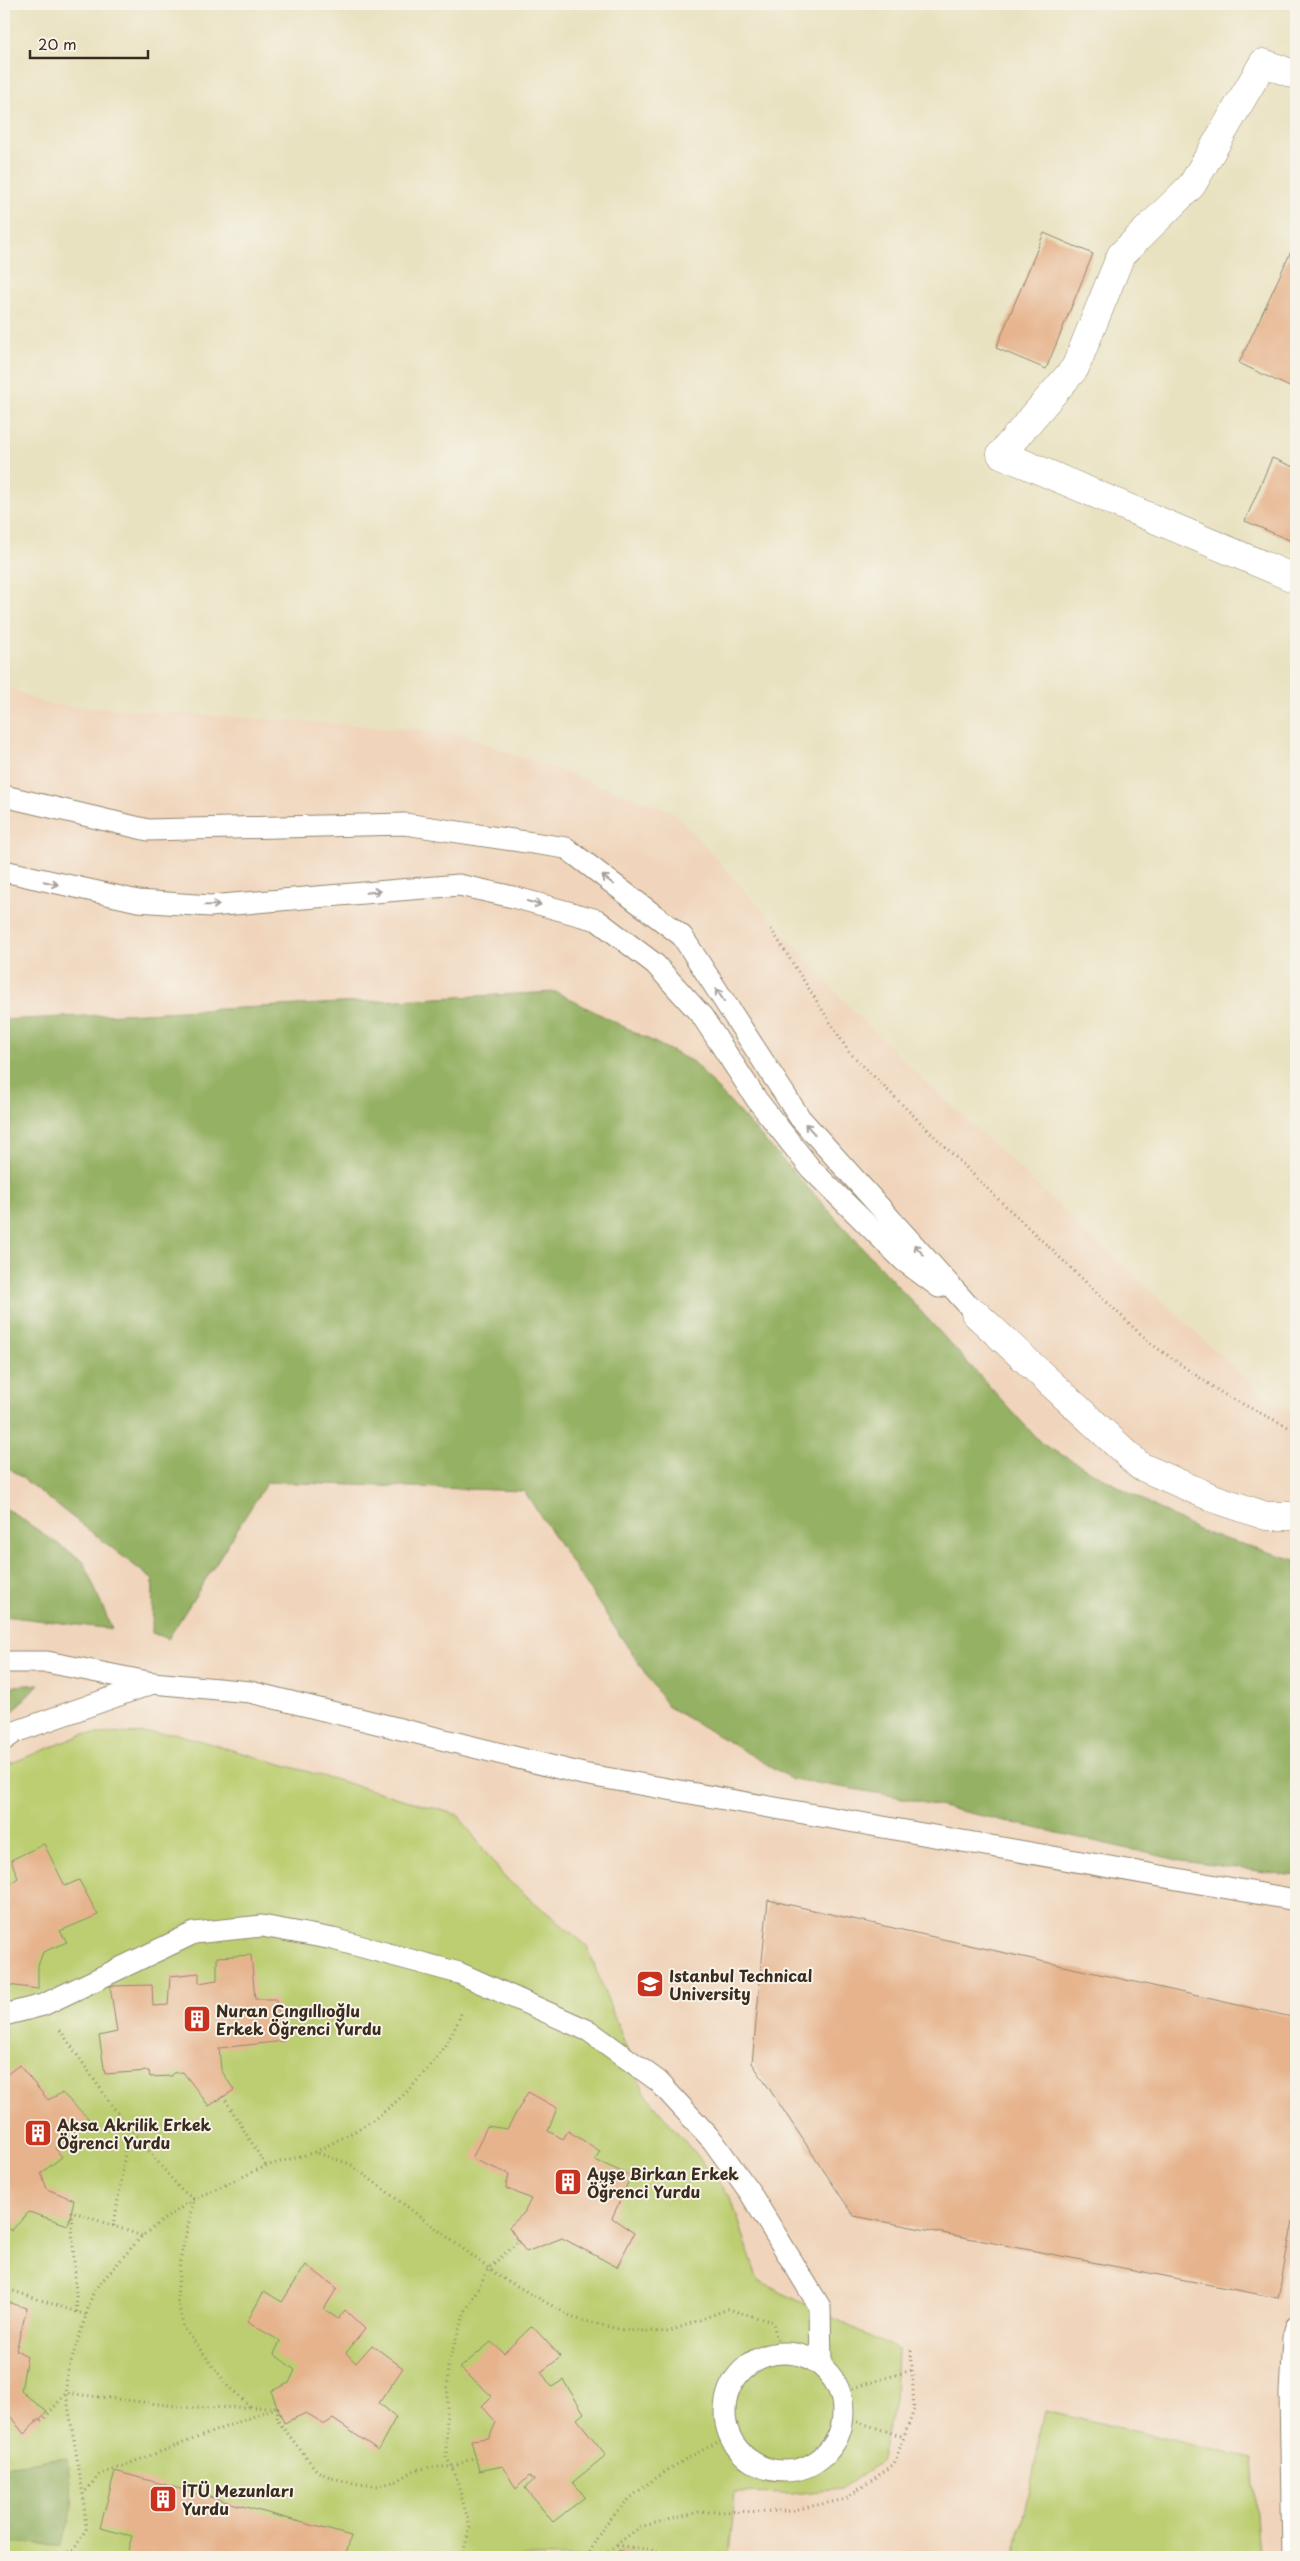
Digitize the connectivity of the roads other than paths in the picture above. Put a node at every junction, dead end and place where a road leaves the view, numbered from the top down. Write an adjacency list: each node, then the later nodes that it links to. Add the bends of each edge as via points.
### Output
1 (1296, 75): 2 (street, via 1263,63 1192,185 1121,256 1075,368 1000,454)
2 (1296, 579)
3 (4, 796): 5 (lane, one-way to 3, via 800,1118 682,936 566,848 404,824 148,830)
4 (4, 871): 5 (lane, one-way to 5, via 138,901 210,906 459,885 597,920 655,964 702,1016 757,1100 810,1169 904,1261)
5 (975, 1313): 6 (street, via 1140,1466 1213,1498 1266,1516)
6 (1296, 1516)
7 (4, 1662): 8 (lane, via 47,1662)
8 (153, 1683): 9 (lane, via 15,1732); 10 (lane, via 250,1692 582,1774)
9 (4, 1740)
10 (1296, 1900)
11 (4, 2015): 13 (lane, via 43,2005 194,1933 262,1926 332,1939 459,1973 589,2031 658,2081 713,2141 749,2191 820,2307)
12 (1296, 2327): 14 (lane, via 1290,2393)
13 (821, 2366): 13 (lane, via 840,2392 843,2417 828,2452 813,2464 794,2470 775,2470 756,2464 741,2452 730,2436 725,2418 726,2400 733,2382 761,2357 794,2354)
14 (1293, 2557)

